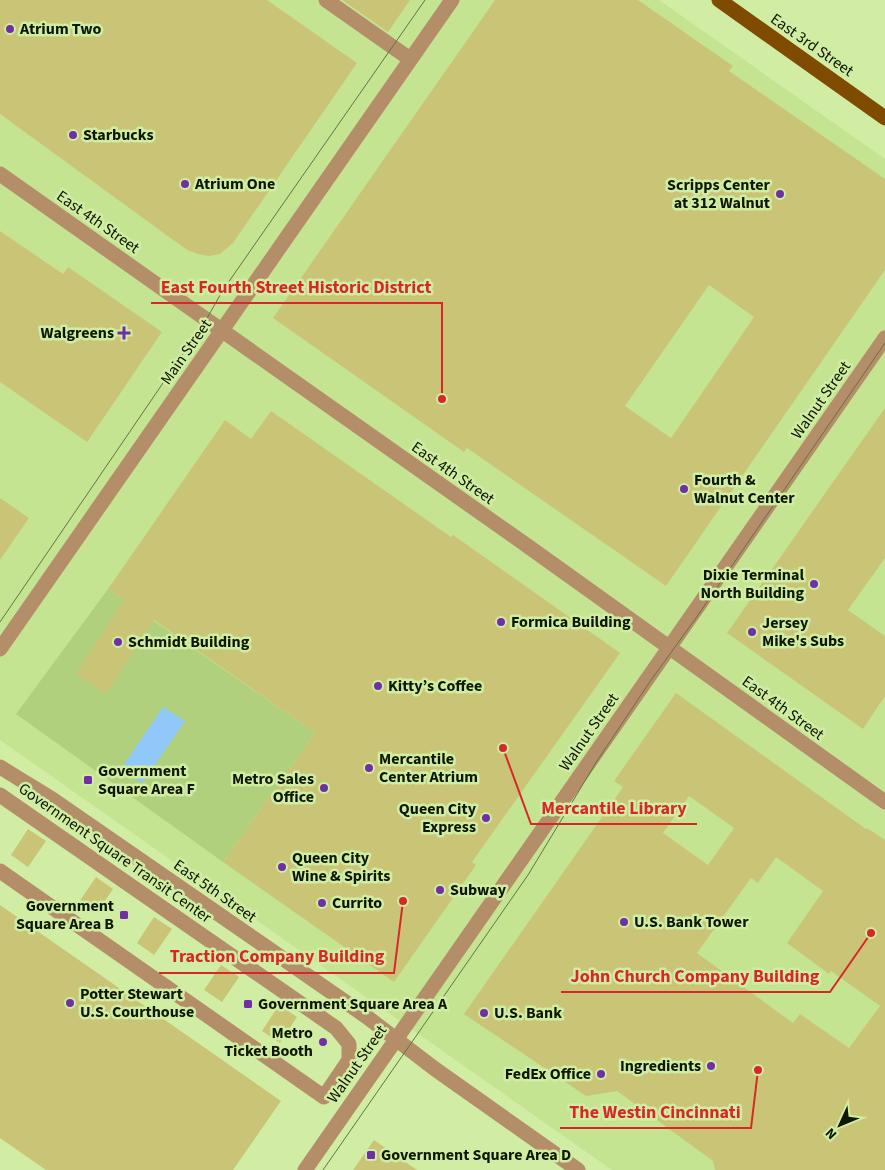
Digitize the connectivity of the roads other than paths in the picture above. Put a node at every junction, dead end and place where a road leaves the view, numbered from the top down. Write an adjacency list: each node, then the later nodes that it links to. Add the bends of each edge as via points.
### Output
1 (326, 0): 4 (street)
2 (452, 0): 4 (street, Main Street)
3 (719, 0): 5 (main road, East 3rd Street)
4 (410, 60): 7 (street, Main Street)
5 (885, 118)
6 (0, 174): 7 (street, East 4th Street)
7 (222, 331): 9 (street, East 4th Street); 10 (street, Main Street)
8 (885, 338): 9 (street, Walnut Street)
9 (669, 647): 13 (street, East 4th Street); 15 (street, Walnut Street)
10 (0, 650)
11 (0, 767): 15 (street, East 5th Street, via 52,799)
12 (0, 794): 14 (street, Government Square Transit Center, via 336,1028 349,1044 350,1060 324,1097)
13 (885, 802)
14 (0, 871)
15 (396, 1040): 16 (street, Walnut Street); 17 (street, East 5th Street)
16 (305, 1170)
17 (578, 1170)

